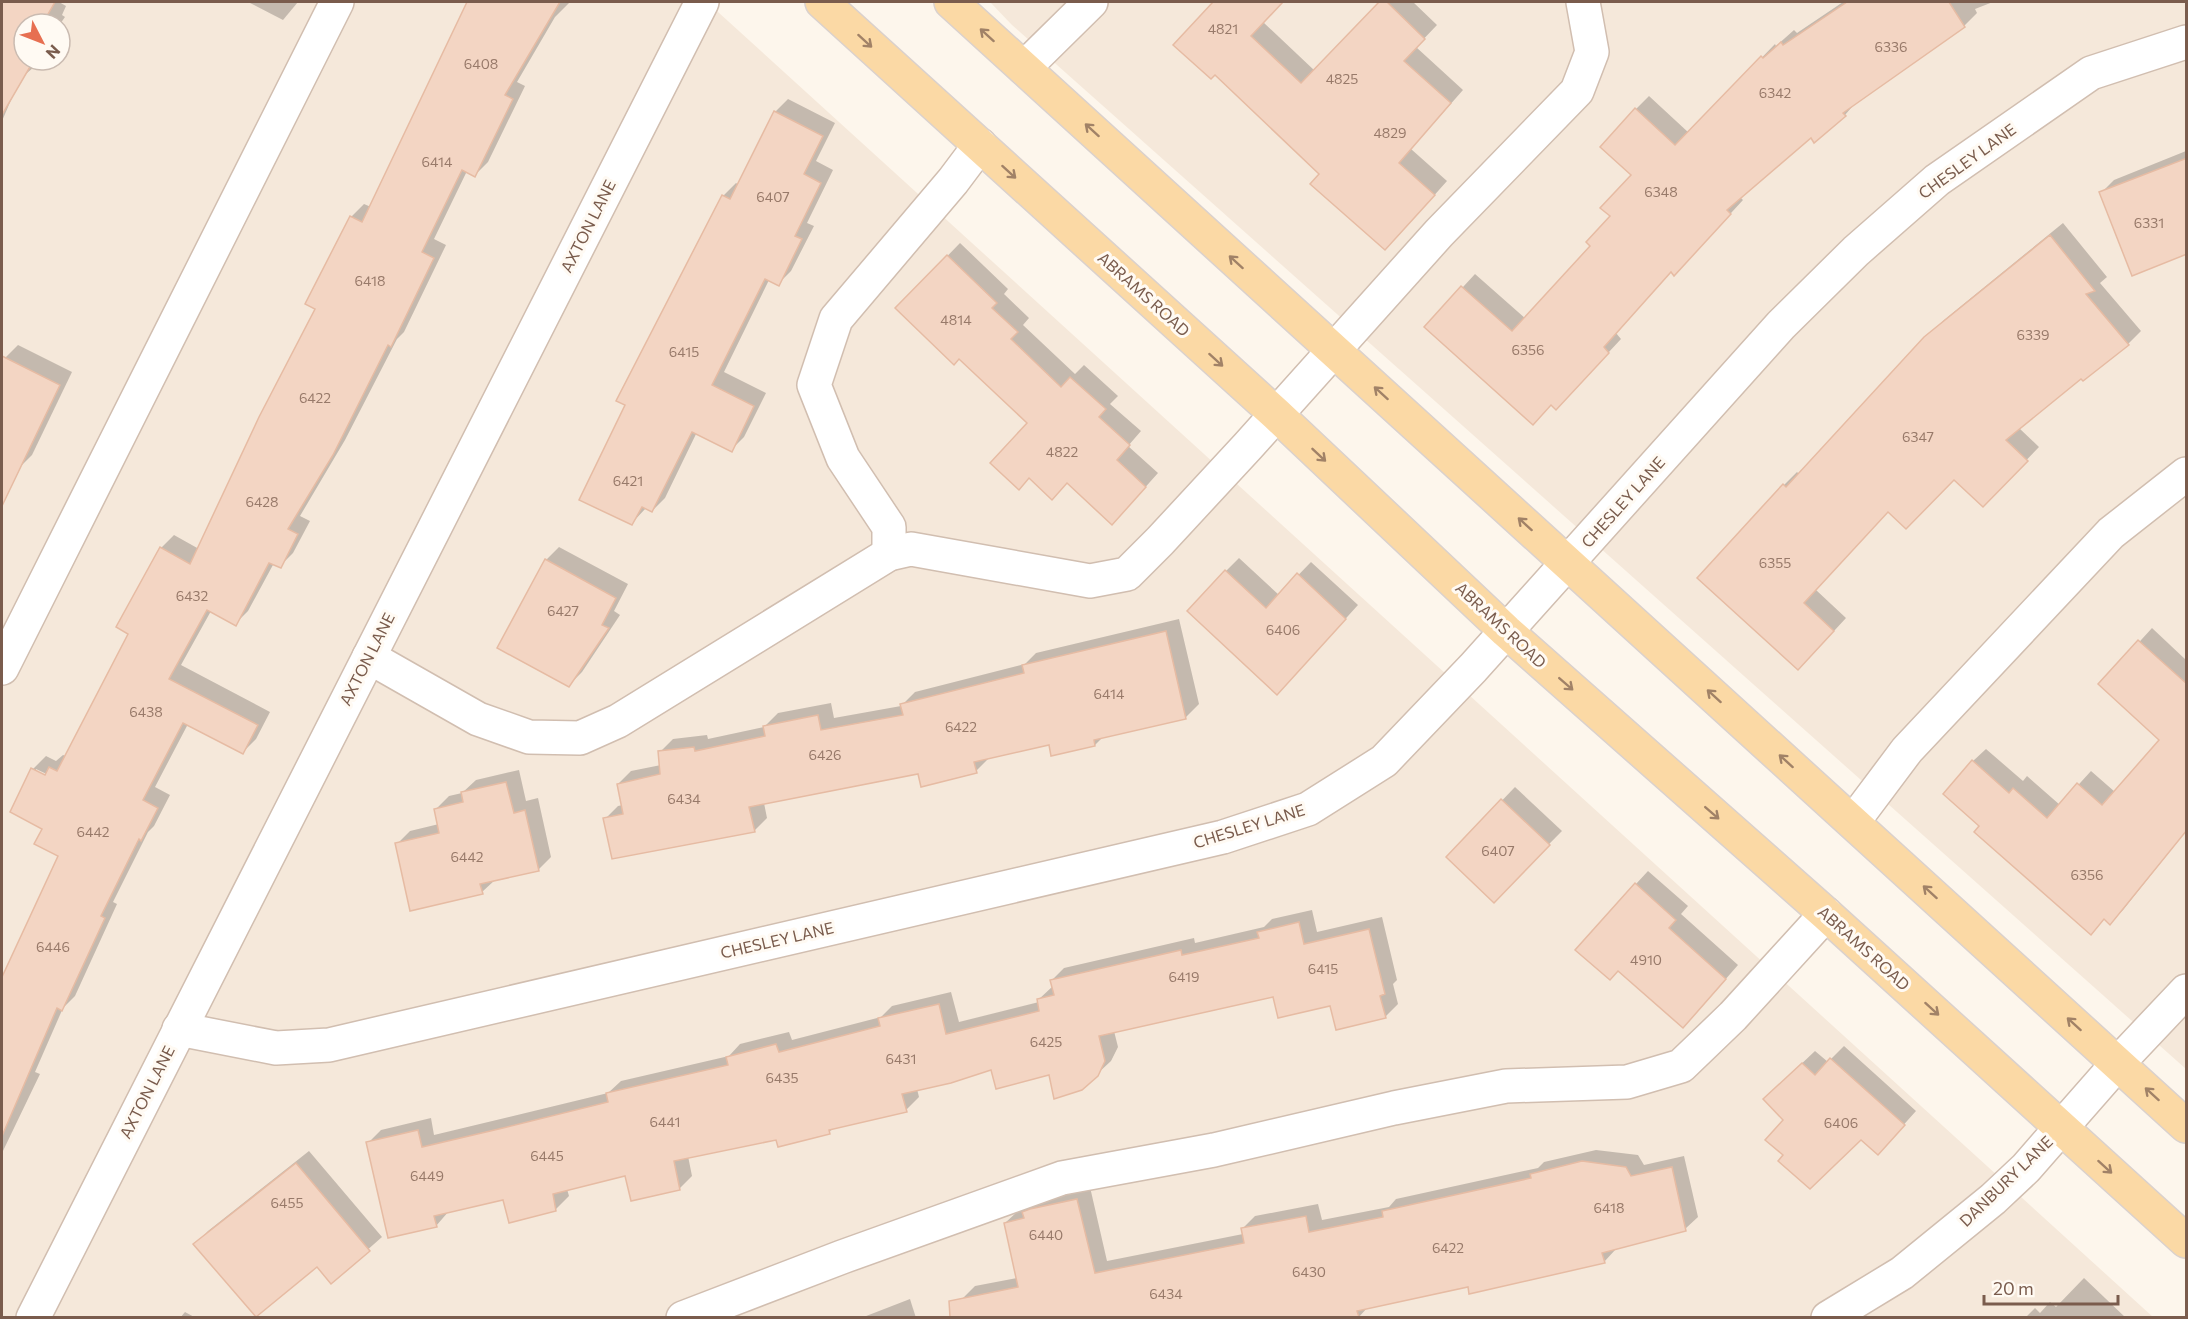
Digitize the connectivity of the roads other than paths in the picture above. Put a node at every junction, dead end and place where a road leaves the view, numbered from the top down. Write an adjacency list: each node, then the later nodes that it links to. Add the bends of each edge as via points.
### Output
1 (337, 2): 17 (street)
2 (702, 2): 16 (street, AXTON LANE)
3 (822, 2): 9 (main road, ABRAMS ROAD, one-way to 9)
4 (951, 2): 8 (main road, one-way to 4)
5 (1091, 2): 8 (street)
6 (1583, 2): 10 (street, via 1592,52 1577,91 1439,232)
7 (2187, 42): 14 (street, CHESLEY LANE, via 2091,73 1937,180 1856,251 1781,326)
8 (1024, 68): 10 (main road, one-way to 8)
9 (980, 145): 11 (main road, ABRAMS ROAD, one-way to 11); 13 (street, via 836,319 814,385 843,458 889,527)
10 (1334, 351): 11 (street); 14 (main road, one-way to 10)
11 (1276, 414): 13 (street, via 1127,574 1090,581 911,549); 15 (main road, ABRAMS ROAD, one-way to 15)
12 (2187, 474): 18 (street, via 2110,533 1907,750)
13 (890, 554): 16 (street, via 618,722 580,738 529,737 478,719)
14 (1568, 563): 15 (street, CHESLEY LANE); 18 (main road, one-way to 14)
15 (1506, 631): 19 (main road, ABRAMS ROAD, one-way to 19); 21 (street, CHESLEY LANE, via 1384,761 1308,809 1223,837 329,1045 276,1048)
16 (369, 657): 21 (street, AXTON LANE)
17 (2, 668)
18 (1853, 822): 22 (main road, one-way to 18)
19 (1826, 914): 24 (main road, ABRAMS ROAD, one-way to 24); 27 (street, via 1733,1016 1681,1066 1627,1082 1506,1086 1394,1107 1214,1150 1062,1178)
20 (2187, 991): 22 (street, DANBURY LANE)
21 (179, 1029): 26 (street, AXTON LANE)
22 (2118, 1063): 23 (main road, one-way to 22); 24 (street, DANBURY LANE)
23 (2187, 1126)
24 (2062, 1127): 25 (main road, ABRAMS ROAD, one-way to 25); 28 (street, DANBURY LANE, via 1992,1199 1902,1273)
25 (2187, 1241)
26 (33, 1317)
27 (683, 1317)
28 (1828, 1317)

